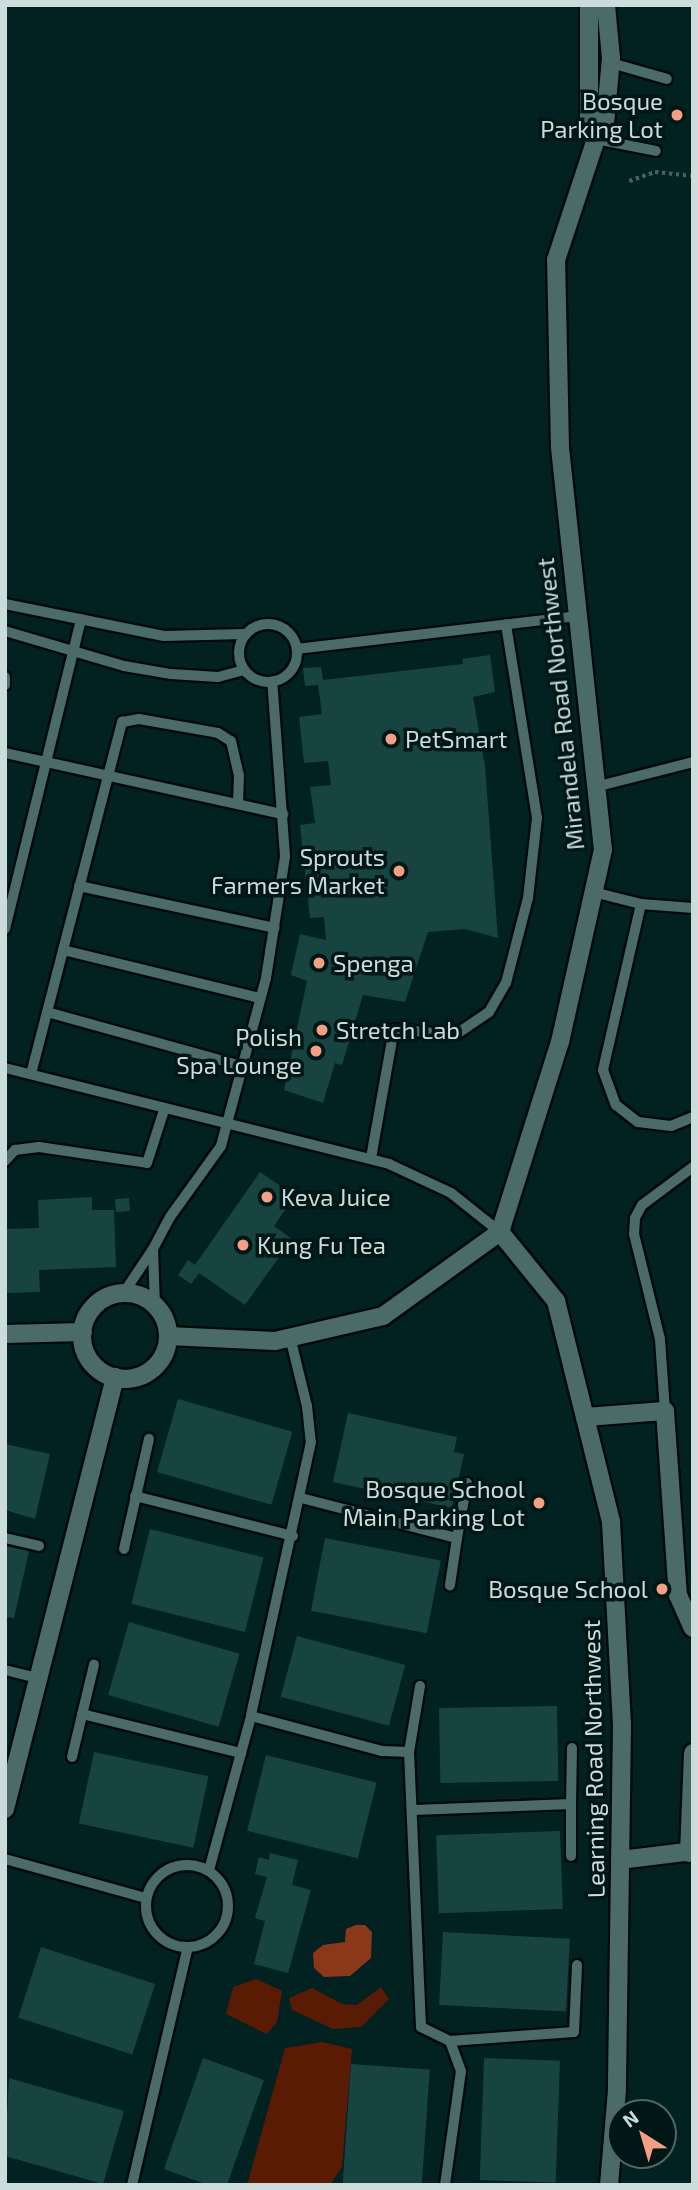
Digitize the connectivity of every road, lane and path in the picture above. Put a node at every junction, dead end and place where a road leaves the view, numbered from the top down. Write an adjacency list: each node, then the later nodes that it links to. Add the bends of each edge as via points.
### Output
1 (589, 5): 5 (street, via 589,127)
2 (606, 5): 3 (street, Mirandela Road Northwest)
3 (611, 63): 4 (lane); 5 (street, Mirandela Road Northwest, via 605,124)
4 (667, 79)
5 (596, 139): 6 (lane); 10 (street, Mirandela Road Northwest, via 556,260 560,447)
6 (656, 151)
7 (693, 176): 8 (path, via 655,172)
8 (629, 181)
9 (5, 604): 11 (lane)
10 (576, 616): 12 (lane); 25 (street, Mirandela Road Northwest)
11 (81, 619): 14 (lane, via 164,636); 16 (lane)
12 (506, 624): 15 (lane); 43 (lane, via 537,818 528,898 506,984 489,1012 455,1035 394,1029)
13 (5, 631): 16 (lane)
14 (245, 634): 15 (lane, via 261,624 280,626); 17 (lane, via 239,652)
15 (297, 649): 19 (lane, via 293,667)
16 (74, 650): 17 (lane, via 170,674 218,677); 23 (lane)
17 (244, 670): 19 (lane)
18 (5, 677): 20 (lane)
19 (272, 681): 27 (lane)
20 (5, 685)
21 (5, 753): 23 (lane)
22 (693, 762): 25 (lane)
23 (47, 763): 24 (lane); 33 (lane)
24 (108, 773): 26 (lane); 26 (lane, via 122,722 139,719 218,733 231,741 239,775); 28 (lane)
25 (595, 788): 29 (street, Mirandela Road Northwest, via 603,850)
26 (238, 804): 27 (lane)
27 (283, 814): 32 (lane, via 285,856)
28 (79, 886): 32 (lane); 34 (lane)
29 (593, 892): 30 (lane); 46 (street, Mirandela Road Northwest, via 560,1042)
30 (641, 904): 31 (lane); 41 (lane, via 603,1070 617,1105 638,1122 671,1126)
31 (693, 908)
32 (275, 928): 35 (lane)
33 (5, 929)
34 (63, 950): 35 (lane); 36 (lane)
35 (260, 998): 37 (lane)
36 (47, 1013): 37 (lane); 39 (lane)
37 (242, 1066): 42 (lane)
38 (5, 1068): 39 (lane)
39 (31, 1074): 40 (lane)
40 (164, 1110): 42 (lane); 44 (lane, via 147,1163 39,1147 15,1150)
41 (693, 1117)
42 (226, 1125): 43 (lane); 47 (lane, via 221,1146 170,1217)
43 (371, 1158): 46 (lane, via 451,1193)
44 (5, 1161)
45 (693, 1167): 55 (lane, via 642,1205 635,1218 634,1234 660,1339)
46 (500, 1232): 53 (street, via 383,1316); 56 (street, Learning Road Northwest, via 556,1301)
47 (153, 1250): 48 (lane); 49 (lane)
48 (123, 1294): 49 (street); 50 (street, via 96,1306)
49 (155, 1306): 52 (street)
50 (83, 1332): 51 (street); 54 (street, via 90,1362)
51 (5, 1334)
52 (168, 1336): 53 (street); 54 (street, via 161,1361 149,1372 136,1378)
53 (290, 1337): 60 (lane, via 311,1442)
54 (115, 1377): 70 (street)
55 (665, 1411): 56 (street); 67 (street, via 678,1595)
56 (585, 1417): 85 (street, Learning Road Northwest, via 611,1522 622,1724)
57 (149, 1439): 59 (lane)
58 (467, 1483): 63 (lane)
59 (135, 1496): 61 (lane); 65 (lane)
60 (301, 1498): 61 (lane); 63 (lane)
61 (293, 1536): 73 (lane)
62 (5, 1538): 64 (lane)
63 (457, 1538): 66 (lane)
64 (39, 1546)
65 (124, 1549)
66 (450, 1585)
67 (693, 1628)
68 (94, 1665): 72 (lane)
69 (5, 1670): 70 (lane)
70 (40, 1679): 80 (street)
71 (420, 1686): 75 (lane)
72 (82, 1714): 77 (lane); 78 (lane)
73 (251, 1716): 75 (lane, via 382,1751); 77 (lane)
74 (572, 1748): 79 (lane)
75 (409, 1752): 81 (lane)
76 (693, 1752): 82 (street)
77 (241, 1753): 86 (lane)
78 (72, 1757)
79 (571, 1804): 81 (lane); 83 (lane)
80 (5, 1809)
81 (414, 1810): 90 (lane, via 422,2027)
82 (691, 1852): 85 (street)
83 (571, 1856)
84 (5, 1859): 87 (lane)
85 (620, 1860): 93 (street, Learning Road Northwest, via 617,2090)
86 (209, 1870): 87 (lane, via 197,1865 170,1868 159,1875); 88 (lane, via 226,1891 227,1917 212,1938)
87 (146, 1898): 88 (lane, via 155,1932 176,1946)
88 (188, 1947): 91 (lane)
89 (577, 1965): 90 (lane, via 574,2032)
90 (450, 2041): 92 (lane, via 461,2071)
91 (132, 2185)
92 (445, 2185)
93 (609, 2185)

